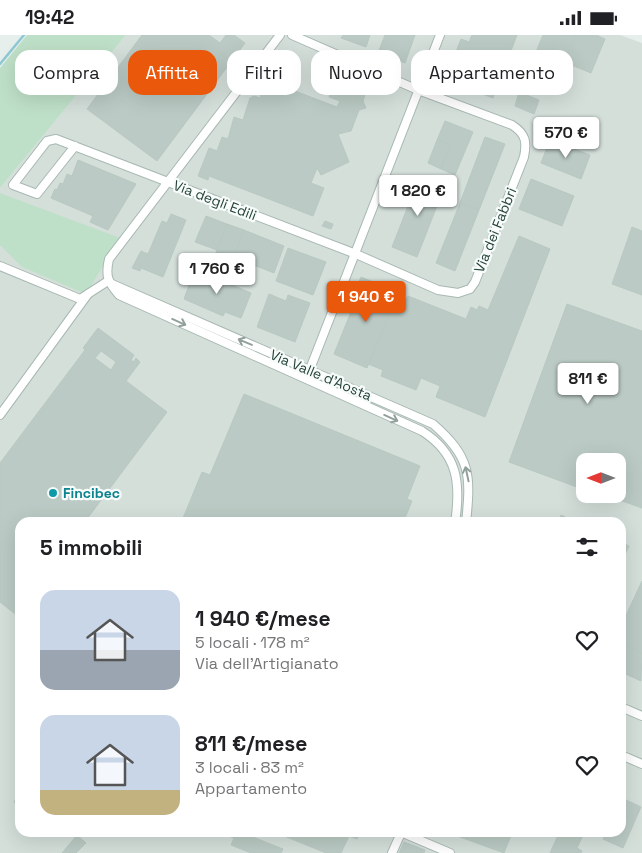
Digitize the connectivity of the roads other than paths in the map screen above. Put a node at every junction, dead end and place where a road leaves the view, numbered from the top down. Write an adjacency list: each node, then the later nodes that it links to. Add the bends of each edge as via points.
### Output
1 (280, 35): 9 (street)
2 (292, 35): 5 (street)
3 (440, 35): 4 (street)
4 (434, 50)
5 (411, 87)
6 (416, 95): 10 (street)
7 (431, 95): 10 (street, Via dei Fabbri, via 512,125 521,131 526,142 524,157 475,282 470,289 458,293 438,290)
8 (76, 147): 8 (street, Via degli Edili, via 56,139 48,141 13,185 37,194); 9 (street, Via degli Edili)
9 (167, 182): 10 (street, Via degli Edili); 12 (street, via 109,259)
10 (356, 254): 14 (street)
11 (0, 265): 13 (street, via 80,299)
12 (108, 281): 13 (street); 14 (street, Via Valle d'Aosta, one-way to 12, via 122,290); 16 (street, Via Valle d'Aosta, one-way to 16, via 118,295 436,440 456,471)
13 (88, 294): 15 (street)
14 (310, 369): 17 (street, Via Valle d'Aosta, one-way to 14, via 470,487 467,470 452,440 433,424)
15 (0, 415)
16 (456, 517)
17 (467, 517)
18 (626, 709): 19 (street)
19 (642, 716)
20 (626, 757): 21 (street)
21 (642, 764)
22 (400, 837): 24 (street)
23 (412, 837): 25 (street)
24 (392, 853)
25 (450, 853)

